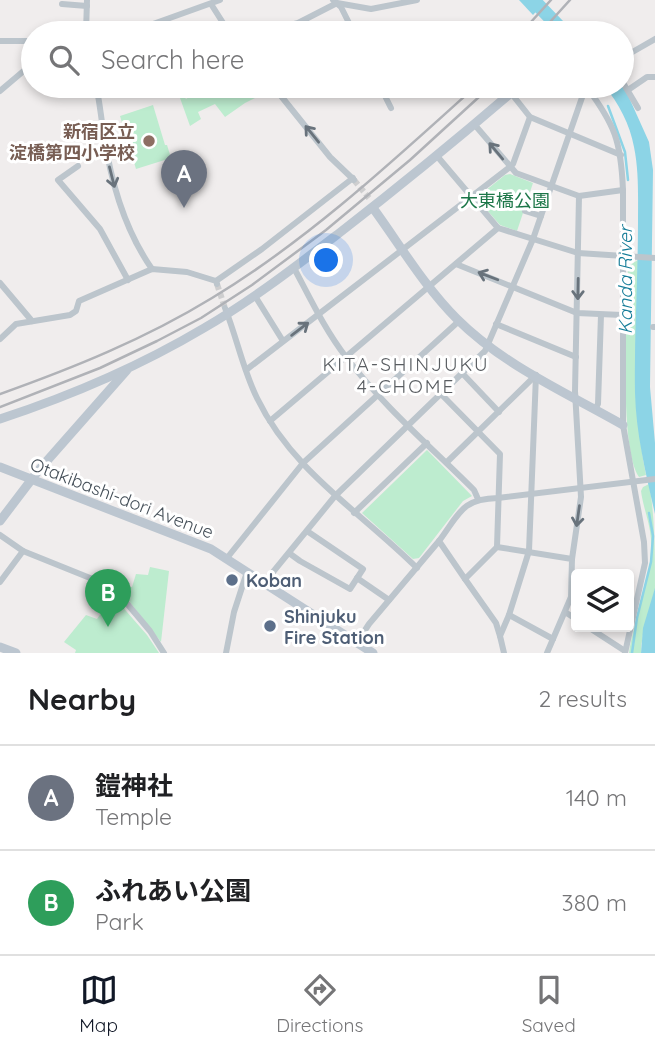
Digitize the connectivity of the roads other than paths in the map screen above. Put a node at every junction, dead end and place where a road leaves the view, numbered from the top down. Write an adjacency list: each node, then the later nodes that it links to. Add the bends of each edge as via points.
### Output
1 (220, 0): 5 (street)
2 (417, 0): 3 (street, via 371,9)
3 (335, 2): 10 (street); 11 (street)
4 (87, 3): 6 (street); 7 (street)
5 (211, 4): 8 (street); 9 (street)
6 (67, 7)
7 (89, 21)
8 (162, 21)
9 (222, 21)
10 (302, 21)
11 (347, 21)
12 (655, 39): 15 (street)
13 (0, 41): 14 (street)
14 (21, 41)
15 (634, 51)
16 (21, 73): 19 (street)
17 (655, 78): 18 (street)
18 (634, 86)
19 (0, 91)
20 (98, 98): 52 (street, one-way to 52, via 117,197 135,244)
21 (283, 98): 52 (street, one-way to 21, via 187,272 216,283 354,179)
22 (386, 98): 28 (street)
23 (504, 98): 31 (street)
24 (514, 98): 30 (street)
25 (582, 98): 32 (street)
26 (595, 98): 33 (street, via 608,116)
27 (632, 98): 29 (street)
28 (391, 108)
29 (638, 108)
30 (530, 117): 32 (street); 36 (street)
31 (474, 124): 34 (street); 36 (street, one-way to 31)
32 (569, 133): 33 (street); 37 (street)
33 (621, 155): 38 (street)
34 (437, 156): 40 (street); 41 (street)
35 (78, 166): 53 (street, via 58,180 100,229)
36 (510, 167): 37 (street); 40 (street)
37 (552, 186): 39 (street); 43 (street)
38 (624, 190): 39 (street); 48 (street)
39 (579, 196): 47 (street)
40 (471, 197): 44 (street); 46 (street)
41 (372, 204): 46 (street); 51 (street)
42 (525, 211): 43 (street)
43 (541, 216): 45 (street)
44 (498, 228): 45 (street); 50 (street)
45 (534, 239): 47 (street); 56 (street)
46 (403, 250): 55 (street); 60 (street)
47 (578, 253): 48 (street); 59 (street, one-way to 59)
48 (623, 256): 49 (street); 62 (street)
49 (653, 258)
50 (456, 264): 55 (street); 56 (street, one-way to 50)
51 (294, 268): 57 (street); 60 (street)
52 (152, 269): 53 (street)
53 (128, 280): 63 (street, via 79,302 70,315)
54 (0, 283): 63 (street)
55 (429, 286): 64 (street); 69 (street)
56 (513, 286): 59 (street); 65 (street)
57 (255, 296): 58 (street); 67 (street)
58 (226, 310): 71 (street, via 188,337); 72 (street)
59 (577, 313): 61 (street); 70 (street)
60 (318, 314): 67 (street, one-way to 60); 69 (street)
61 (601, 315): 62 (street); 78 (street)
62 (622, 315): 83 (street)
63 (32, 321): 66 (street, via 16,324)
64 (459, 321): 68 (street); 75 (street)
65 (496, 324): 68 (street); 70 (street)
66 (0, 339)
67 (283, 341): 72 (street)
68 (488, 346): 73 (street); 74 (street)
69 (346, 357): 75 (street); 81 (street)
70 (576, 357): 77 (street)
71 (130, 367): 80 (street); 90 (street)
72 (246, 370): 81 (street)
73 (463, 374): 76 (street); 79 (street)
74 (536, 375): 77 (street); 79 (street); 93 (street)
75 (377, 394): 82 (street); 87 (street)
76 (441, 394): 82 (street); 84 (street)
77 (575, 398): 78 (street); 92 (street)
78 (595, 409): 83 (street)
79 (499, 412): 84 (street)
80 (0, 419)
81 (270, 421): 87 (street)
82 (409, 425): 85 (street); 94 (street)
83 (623, 425): 91 (street)
84 (478, 432): 86 (street); 95 (street, via 500,454)
85 (428, 443): 86 (street); 97 (street)
86 (447, 462): 96 (street)
87 (303, 463): 94 (street); 106 (street)
88 (0, 467): 90 (street, Otakibashi-dori Avenue)
89 (651, 479): 91 (street)
90 (31, 480): 98 (street); 106 (street, Otakibashi-dori Avenue, via 192,540)
91 (634, 482): 92 (street); 123 (street, via 645,563)
92 (580, 487): 93 (street); 107 (street, one-way to 107)
93 (531, 493): 95 (street); 104 (street)
94 (335, 496): 97 (street); 99 (street)
95 (498, 498): 96 (street); 102 (street)
96 (478, 499): 101 (street, via 466,505)
97 (354, 513): 108 (street)
98 (0, 521)
99 (307, 530): 105 (street); 110 (street, via 363,569)
100 (0, 535): 103 (street)
101 (439, 541): 108 (street); 111 (street)
102 (497, 547): 104 (street); 111 (street)
103 (23, 551): 112 (street); 125 (street, via 119,594)
104 (529, 551): 107 (street); 116 (street)
105 (289, 553): 110 (street, via 351,589); 113 (street)
106 (227, 558): 109 (street, Otakibashi-dori Avenue)
107 (572, 559): 115 (street, via 571,597)
108 (417, 568): 114 (street)
109 (247, 572): 113 (street, Otakibashi-dori Avenue); 126 (street)
110 (357, 578): 114 (street)
111 (465, 579): 119 (street)
112 (0, 582)
113 (264, 583): 121 (street, Otakibashi-dori Avenue)
114 (389, 600): 121 (street)
115 (565, 612): 117 (street); 120 (street)
116 (509, 615): 119 (street); 120 (street)
117 (571, 616)
118 (595, 632): 123 (street)
119 (500, 636): 128 (street)
120 (553, 639): 129 (street)
121 (356, 644): 127 (street, Otakibashi-dori Avenue)
122 (0, 647): 124 (street)
123 (625, 652)
124 (16, 653)
125 (164, 653)
126 (226, 653)
127 (373, 653)
128 (504, 653)
129 (547, 653)

